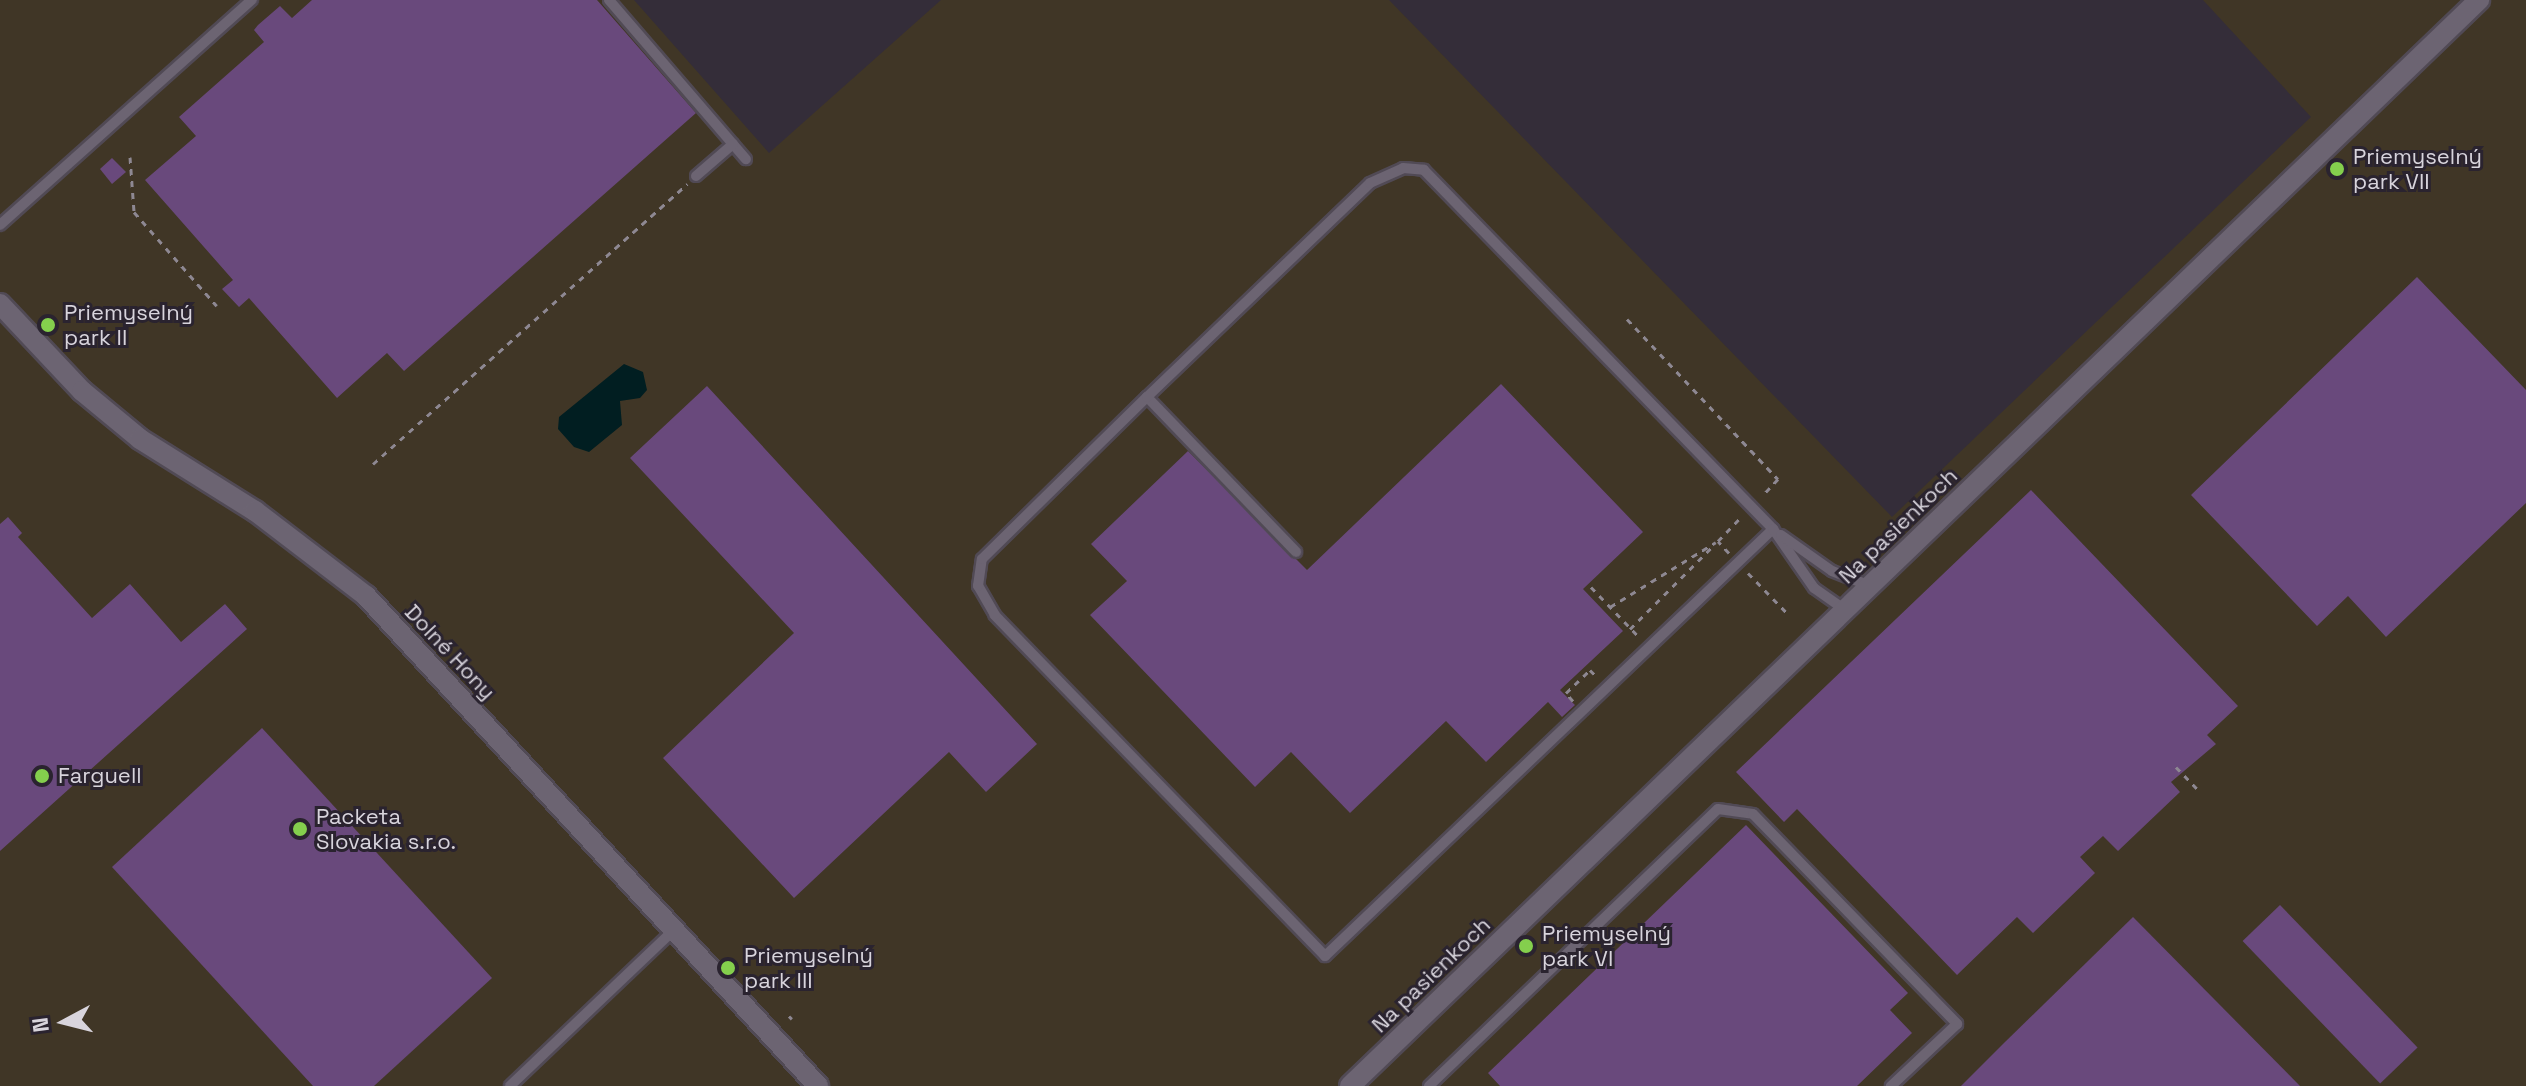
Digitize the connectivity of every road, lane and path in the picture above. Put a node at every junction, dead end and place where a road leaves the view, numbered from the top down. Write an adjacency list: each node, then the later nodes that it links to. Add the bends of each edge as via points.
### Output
1 (252, 0): 8 (lane)
2 (609, 0): 4 (lane)
3 (2479, 0): 15 (street, Na pasienkoch)
4 (733, 144): 6 (lane); 7 (lane)
5 (130, 157): 10 (path, via 134,212)
6 (746, 159)
7 (696, 176): 12 (path)
8 (0, 225)
9 (0, 304): 25 (street, Dolné Hony, via 82,391 140,439 281,529 366,596)
10 (217, 306)
11 (1147, 397): 13 (lane, via 1370,183 1403,168 1424,170); 14 (lane); 22 (lane, via 982,559 978,586 995,615 1325,956)
12 (373, 464)
13 (1773, 529): 15 (lane, via 1832,571); 18 (lane, via 1814,588); 22 (lane)
14 (1296, 552)
15 (1870, 586): 18 (street, Na pasienkoch)
16 (1591, 587): 17 (path)
17 (1610, 607): 19 (path); 19 (path, via 1718,541)
18 (1845, 610): 28 (street, Na pasienkoch)
19 (1630, 629): 20 (path)
20 (1641, 640)
21 (1610, 669): 22 (path, via 1599,679 1590,670 1566,693)
22 (1581, 710)
23 (2176, 767): 24 (path)
24 (2197, 789)
25 (675, 929): 26 (lane); 27 (street, Dolné Hony)
26 (510, 1086)
27 (818, 1086)
28 (1350, 1086)
29 (1429, 1086): 30 (lane, via 1718,809 1753,814 1957,1024)
30 (1891, 1086)

